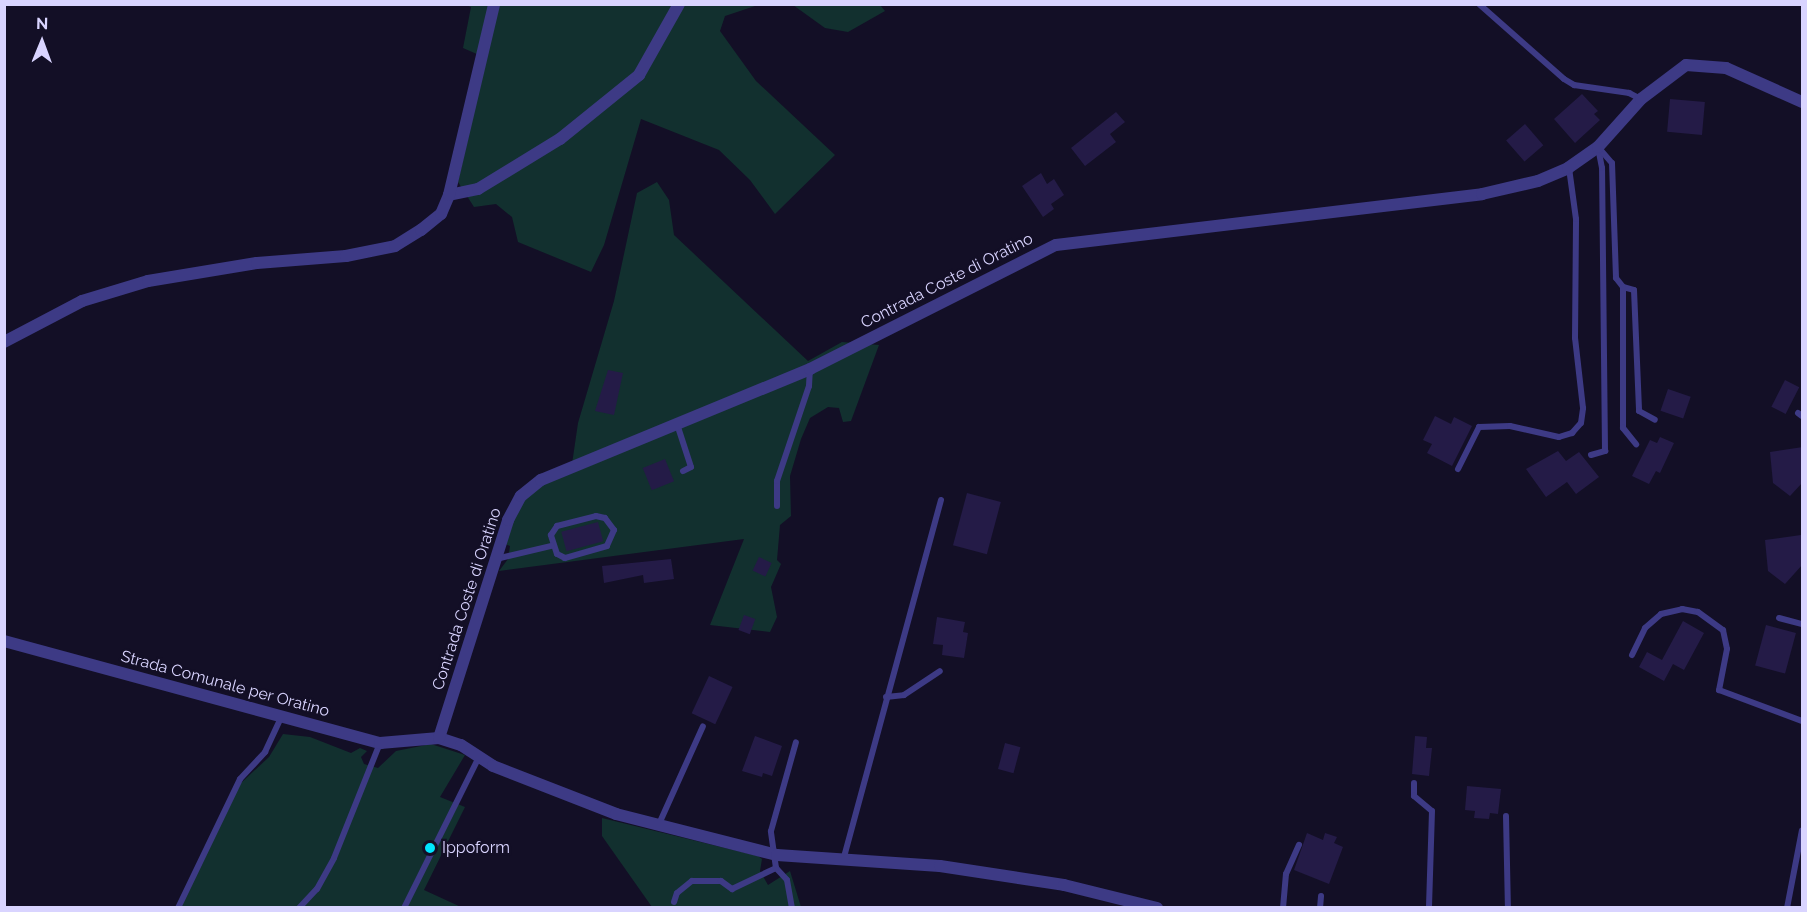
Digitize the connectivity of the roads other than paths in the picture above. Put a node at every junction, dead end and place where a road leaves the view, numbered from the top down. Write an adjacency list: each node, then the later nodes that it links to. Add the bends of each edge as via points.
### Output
1 (494, 4): 8 (street)
2 (680, 4): 8 (street, via 657,46 630,82 560,139 478,189)
3 (1479, 4): 4 (lane, via 1569,82)
4 (1641, 99): 5 (street, Contrada Coste di Oratino, via 1686,65 1726,68); 6 (street, Contrada Coste di Oratino)
5 (1803, 102)
6 (1598, 147): 7 (street, Contrada Coste di Oratino); 9 (lane, via 1612,163 1616,278); 15 (lane, via 1602,168 1605,451)
7 (1569, 168): 11 (street, Contrada Coste di Oratino, via 1538,181 1482,194 1056,246); 16 (lane, via 1576,219 1575,338 1583,408 1581,423 1572,433 1559,437 1510,426 1479,427)
8 (450, 195): 10 (street, via 441,214 395,246 346,256 257,263 148,281 82,301)
9 (1623, 287): 12 (lane, via 1634,290 1639,411); 14 (lane, via 1623,428)
10 (4, 342)
11 (810, 369): 13 (street, Contrada Coste di Oratino); 19 (lane, via 809,386 777,481)
12 (1654, 420)
13 (677, 424): 17 (lane, via 691,467); 21 (street, Contrada Coste di Oratino, via 541,480 521,496)
14 (1636, 444)
15 (1591, 455)
16 (1458, 469)
17 (683, 471)
18 (941, 500): 27 (lane)
19 (777, 506)
20 (551, 546): 20 (lane, via 565,558 607,546 614,530 605,518 596,516 557,526 551,535); 21 (lane)
21 (495, 559): 31 (street, Contrada Coste di Oratino)
22 (1779, 618): 23 (lane)
23 (1803, 624)
24 (4, 641): 28 (street, Strada Comunale per Oratino)
25 (1632, 656): 29 (lane, via 1645,628 1661,614 1682,609 1698,612 1723,630 1727,649 1719,690)
26 (940, 671): 27 (lane, via 904,695)
27 (886, 697): 40 (lane)
28 (281, 717): 32 (street, Strada Comunale per Oratino); 44 (lane, via 265,752 240,779)
29 (1803, 722)
30 (703, 726): 37 (lane)
31 (439, 738): 32 (street, Strada Comunale per Oratino); 34 (street)
32 (380, 742): 45 (lane, via 334,858 317,889)
33 (796, 742): 41 (lane, via 771,831)
34 (479, 757): 37 (street, via 616,814); 46 (lane)
35 (1414, 783): 51 (lane, via 1414,796 1432,811)
36 (1506, 816): 52 (lane)
37 (659, 824): 41 (street)
38 (1803, 830): 53 (lane)
39 (1299, 845): 49 (lane, via 1286,874)
40 (844, 857): 41 (street); 48 (street, via 940,866 1053,884)
41 (777, 861): 43 (lane, via 732,889 720,882 692,881 677,893); 47 (lane, via 787,880)
42 (1321, 896): 50 (lane)
43 (674, 902)
44 (178, 908)
45 (299, 908)
46 (404, 908)
47 (792, 908)
48 (1157, 908)
49 (1283, 908)
50 (1320, 908)
51 (1429, 908)
52 (1508, 908)
53 (1787, 908)

